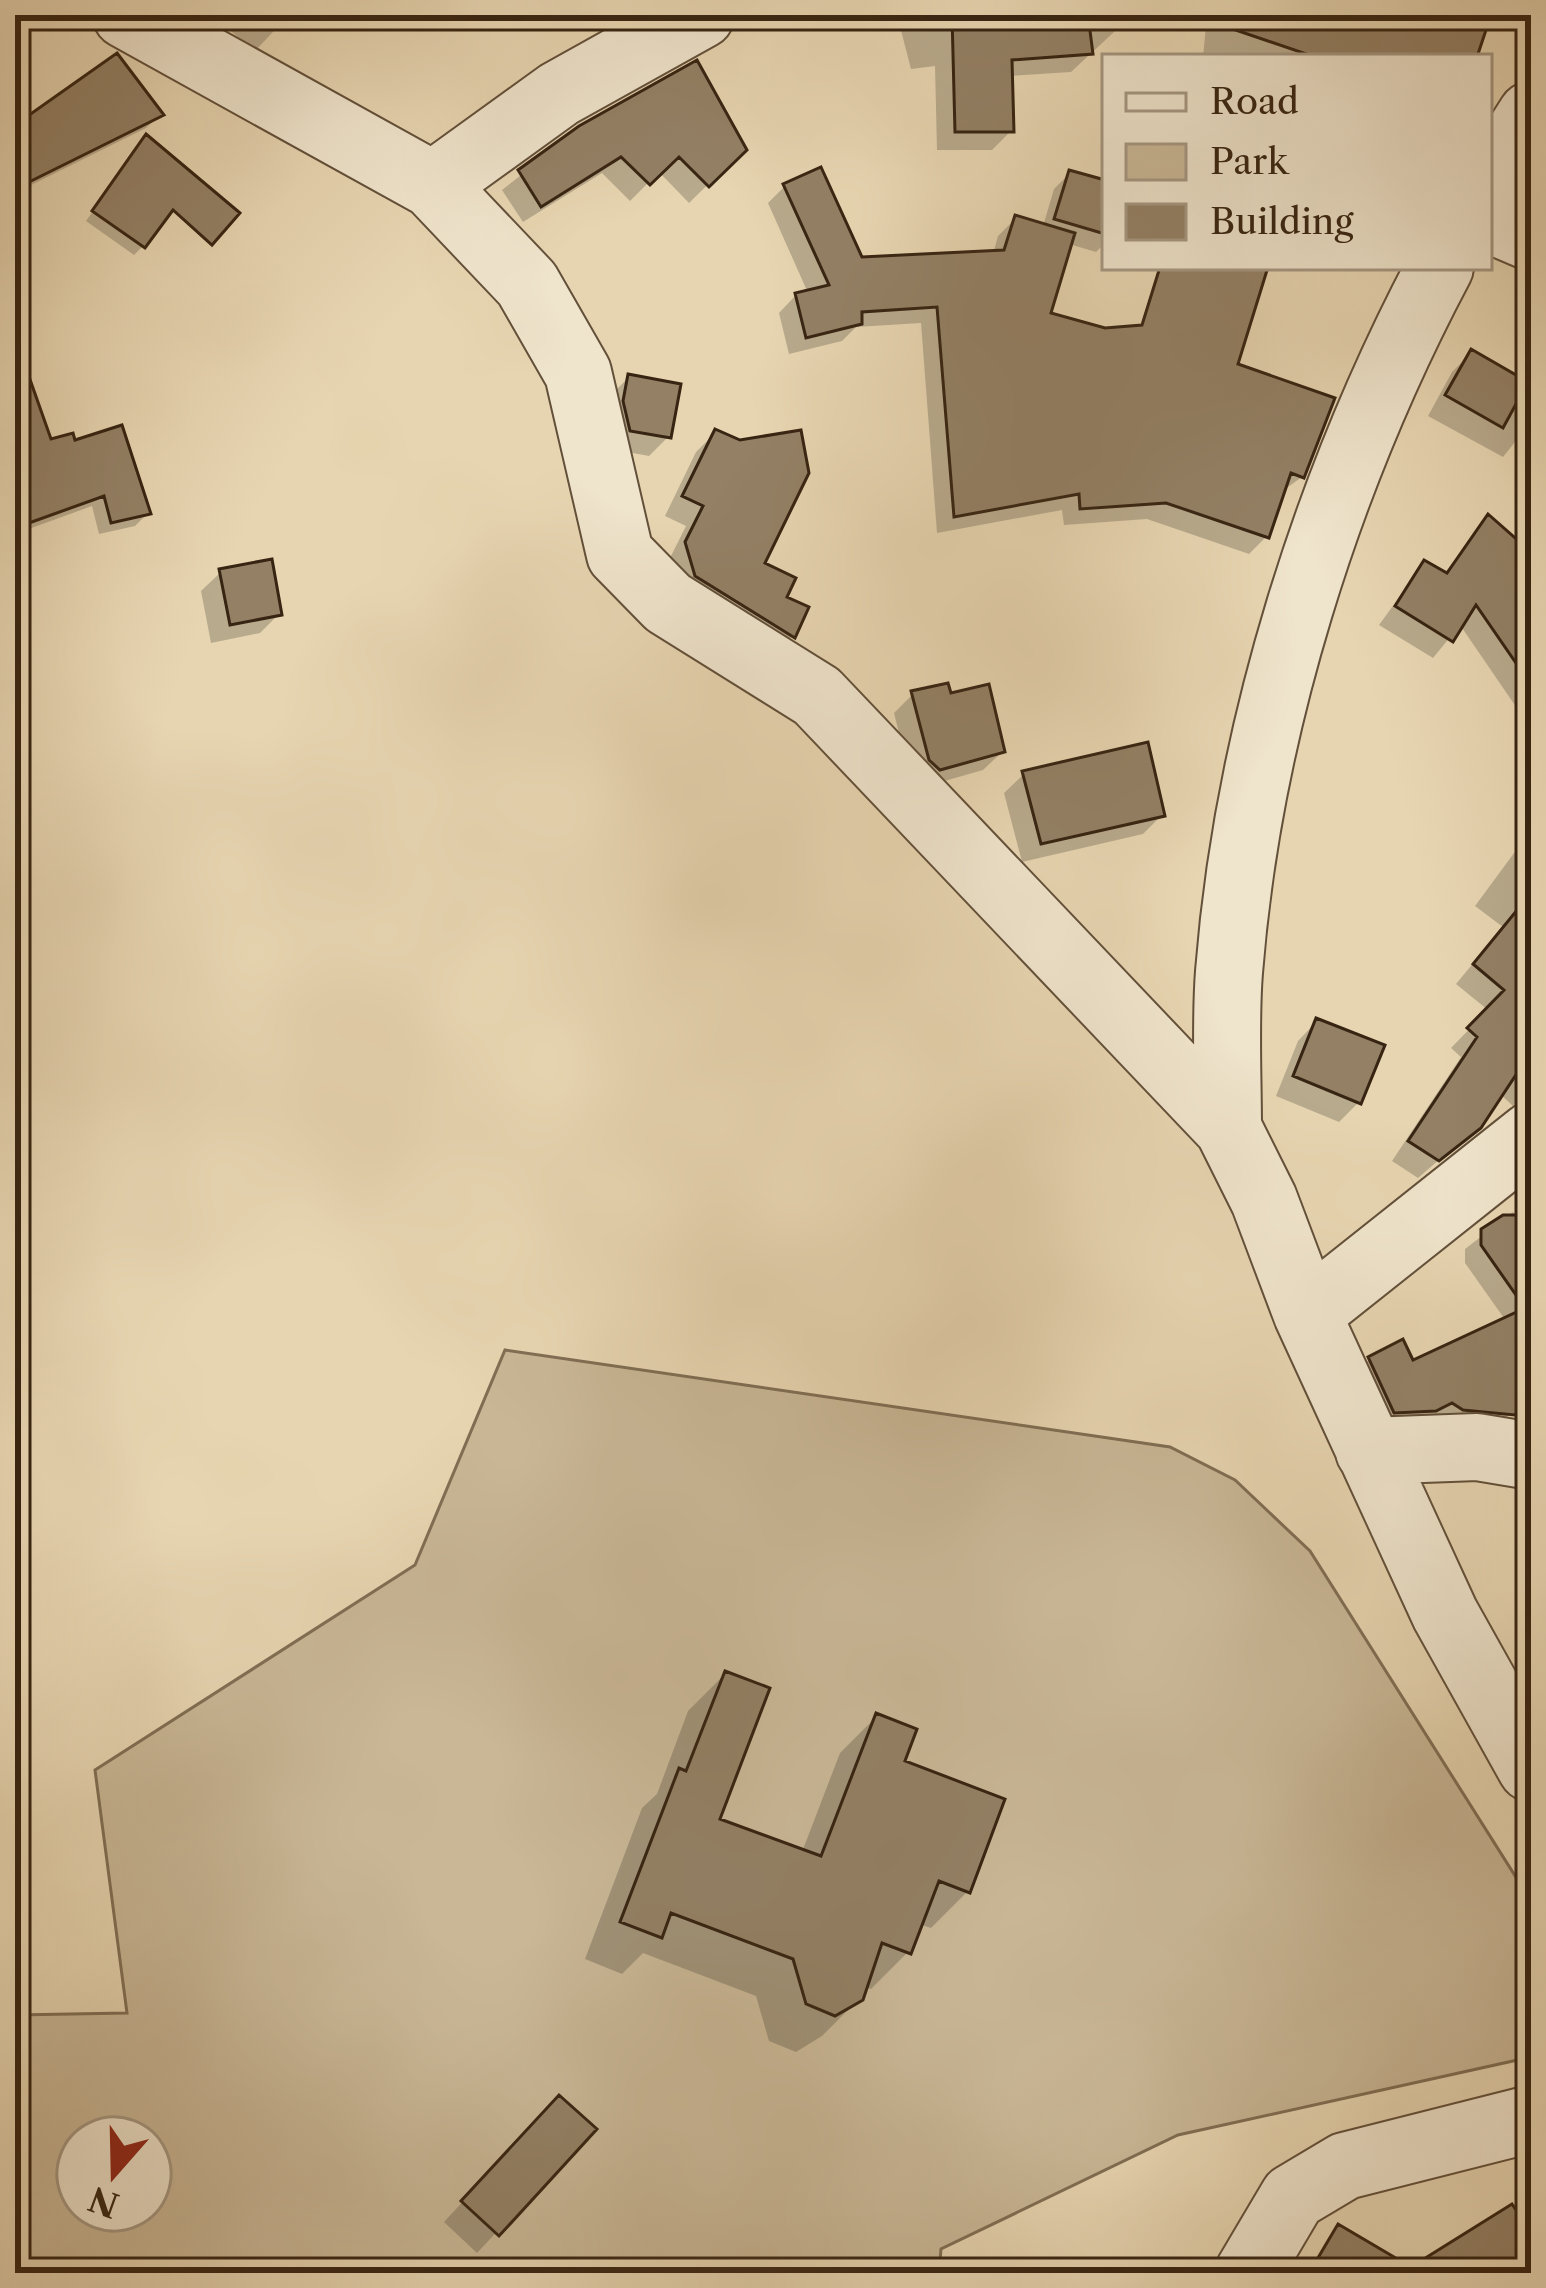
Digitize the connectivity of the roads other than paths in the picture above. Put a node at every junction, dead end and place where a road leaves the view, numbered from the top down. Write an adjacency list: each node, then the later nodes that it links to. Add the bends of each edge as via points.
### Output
1 (126, 15): 5 (street)
2 (701, 15): 5 (street, via 559,94)
3 (1531, 115): 4 (street)
4 (1492, 176)
5 (433, 185): 9 (street, via 527,284 578,373 620,554 668,603 817,696)
6 (1492, 220): 7 (street)
7 (1531, 237)
8 (1438, 270): 9 (street, via 1325,524 1293,632 1236,899)
9 (1228, 1128): 11 (street)
10 (1531, 1136): 11 (street)
11 (1307, 1314): 12 (street)
12 (1369, 1451): 13 (street, via 1445,1446); 14 (street, via 1445,1614)
13 (1531, 1456)
14 (1530, 1762)
15 (1531, 2119): 16 (street, via 1345,2166 1293,2197)
16 (1248, 2273)

